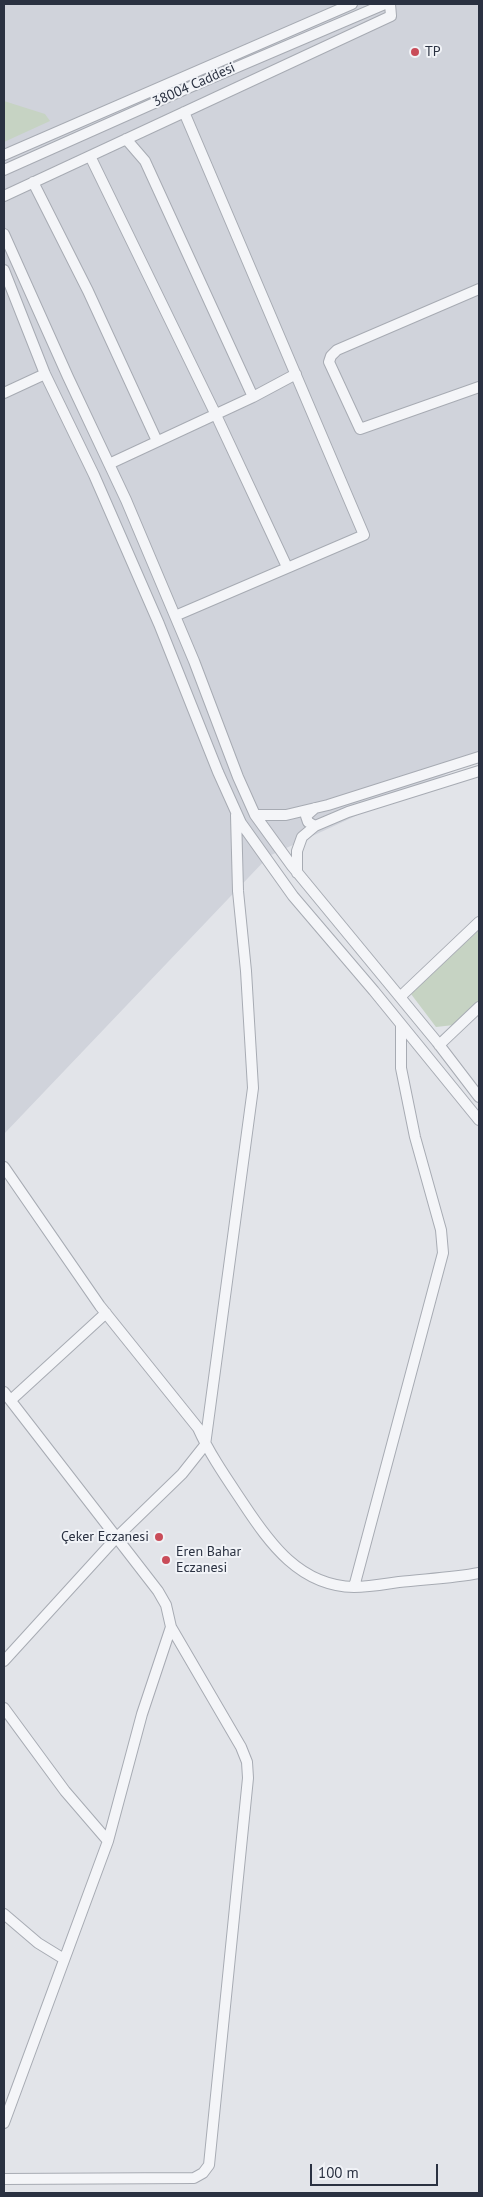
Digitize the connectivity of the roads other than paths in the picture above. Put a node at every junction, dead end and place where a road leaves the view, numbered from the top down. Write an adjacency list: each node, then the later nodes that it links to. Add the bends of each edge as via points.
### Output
1 (352, 4): 4 (street, 38004 Caddesi)
2 (385, 4): 5 (street, 38004 Caddesi)
3 (390, 4): 6 (street, via 391,16)
4 (184, 76): 5 (street); 8 (street, 38004 Caddesi)
5 (188, 88): 10 (street, 38004 Caddesi)
6 (184, 112): 7 (street); 18 (street)
7 (126, 139): 9 (street); 21 (street, via 145,161)
8 (4, 155)
9 (90, 156): 12 (street); 22 (street)
10 (9, 168): 11 (street)
11 (4, 177)
12 (33, 182): 13 (street); 23 (street, via 88,291)
13 (4, 196)
14 (4, 234): 24 (street)
15 (4, 270): 17 (street)
16 (479, 289): 19 (street, via 338,350 329,362 360,429)
17 (45, 374): 20 (street); 31 (street, via 94,475 159,624)
18 (296, 374): 21 (street); 25 (street, via 364,535)
19 (479, 387)
20 (4, 393)
21 (253, 397): 22 (street)
22 (216, 415): 23 (street); 25 (street)
23 (157, 441): 24 (street)
24 (109, 464): 26 (street)
25 (287, 567): 26 (street)
26 (176, 616): 32 (street)
27 (479, 757): 30 (street)
28 (476, 772): 29 (street); 33 (street, via 348,812)
29 (479, 782)
30 (316, 808): 32 (street, via 286,816); 33 (street, via 306,816 308,822)
31 (236, 812): 38 (street, via 293,896); 46 (street, via 238,891 253,1088)
32 (255, 815): 34 (street)
33 (315, 826): 34 (street, via 302,837 296,857)
34 (297, 873): 36 (street)
35 (479, 922): 36 (street)
36 (400, 997): 39 (street)
37 (479, 1007): 39 (street)
38 (401, 1025): 41 (street); 49 (street, via 401,1068 415,1137 441,1230 443,1253)
39 (439, 1044): 40 (street)
40 (479, 1097)
41 (479, 1120)
42 (4, 1167): 43 (street)
43 (106, 1313): 45 (street); 46 (street, via 198,1428)
44 (4, 1392): 45 (street)
45 (11, 1400): 47 (street)
46 (206, 1445): 47 (street, via 182,1474); 49 (street, via 264,1536 279,1552 315,1579 331,1585)
47 (117, 1537): 50 (street, via 158,1590 166,1605); 51 (street)
48 (479, 1573): 49 (street)
49 (354, 1587)
50 (170, 1627): 53 (street, via 142,1714); 57 (street, via 247,1762 209,2165 194,2178)
51 (4, 1661)
52 (4, 1708): 53 (street, via 65,1791)
53 (108, 1841): 55 (street)
54 (4, 1914): 55 (street, via 38,1943)
55 (64, 1959): 56 (street)
56 (4, 2123)
57 (4, 2179)

